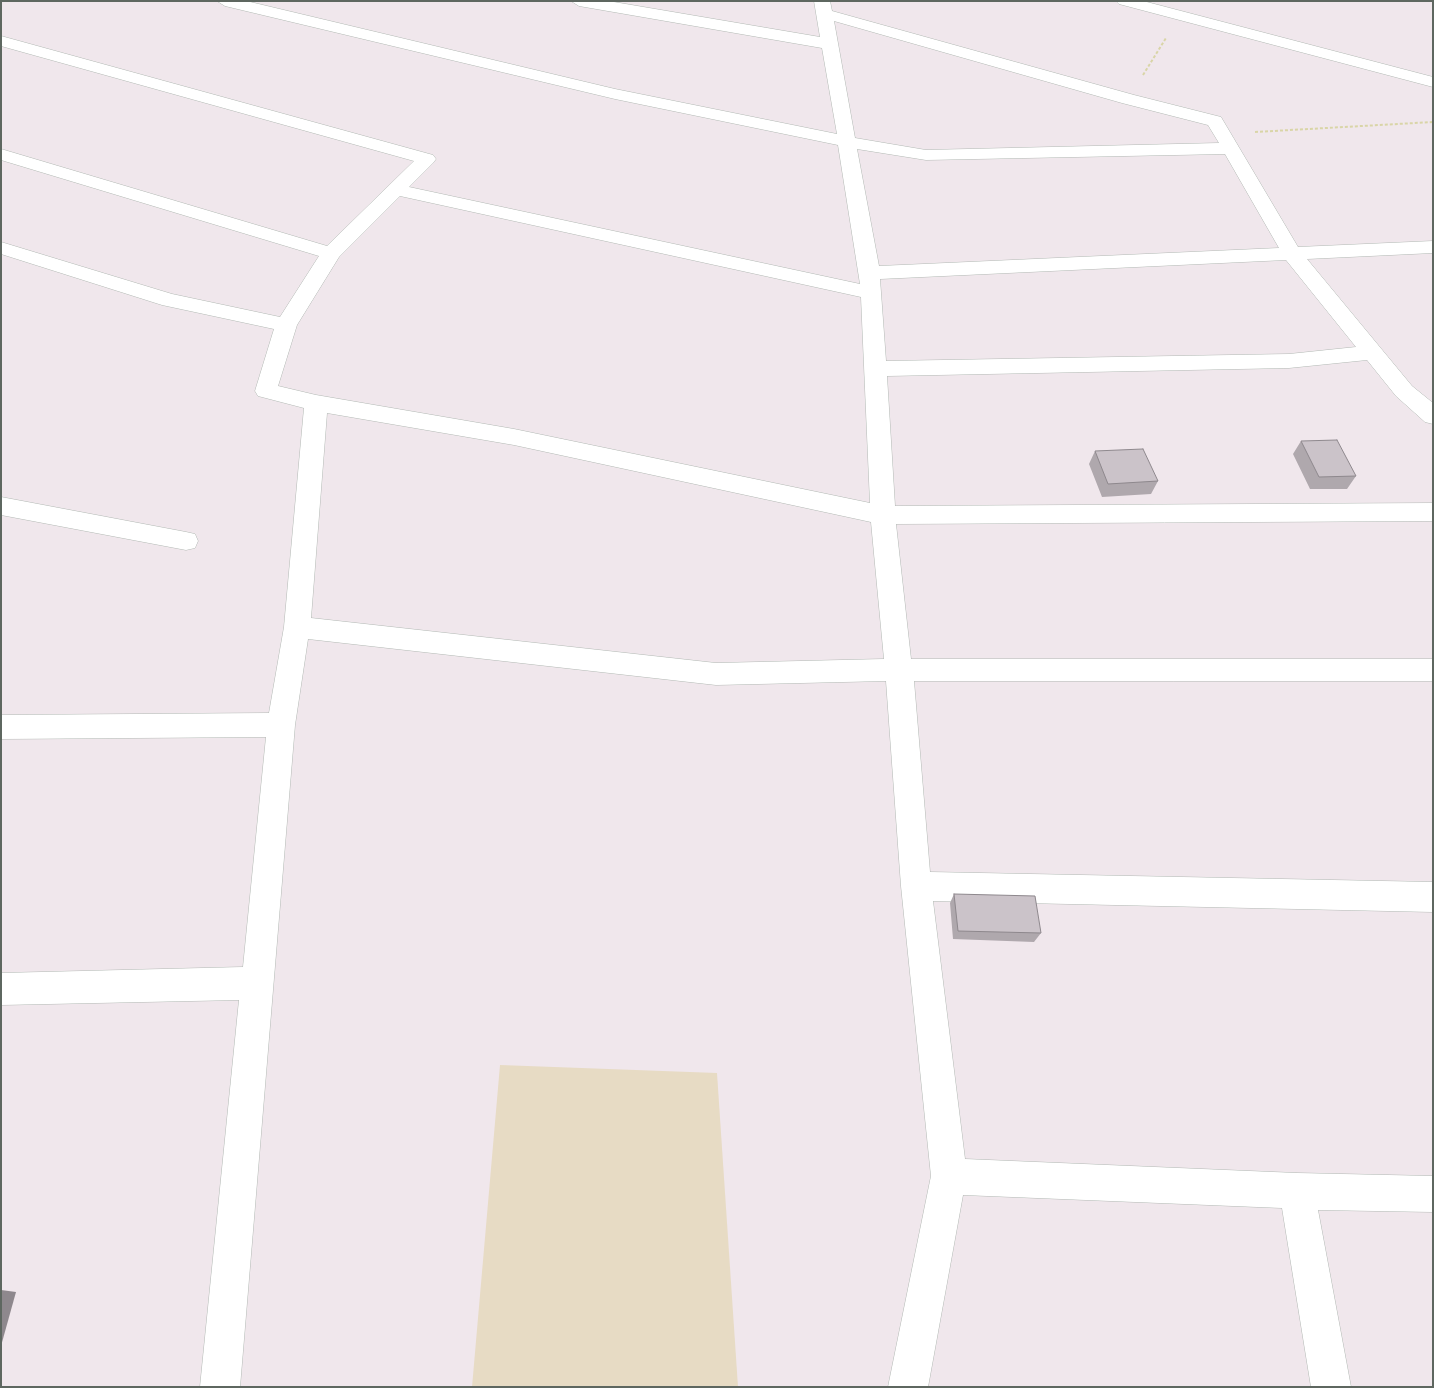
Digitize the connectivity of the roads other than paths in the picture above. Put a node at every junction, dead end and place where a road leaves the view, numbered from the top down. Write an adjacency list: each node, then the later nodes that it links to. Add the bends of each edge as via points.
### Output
1 (225, 1): 9 (street, via 606,92)
2 (579, 1): 6 (street)
3 (1124, 1): 7 (street)
4 (824, 7): 6 (street); 8 (street, via 1128,99 1214,121)
5 (1, 41): 11 (street, via 427,159)
6 (830, 44): 9 (street)
7 (1433, 82)
8 (1226, 141): 9 (street, via 1044,154 926,155); 15 (street)
9 (848, 142): 16 (street)
10 (1, 154): 14 (street)
11 (396, 190): 14 (street); 16 (street)
12 (1433, 247): 15 (street)
13 (1, 248): 17 (street, via 169,300)
14 (331, 253): 17 (street)
15 (1292, 254): 16 (street); 18 (street)
16 (870, 283): 19 (street)
17 (286, 325): 20 (street, via 266,391)
18 (1372, 352): 19 (street, via 1289,361); 21 (street, via 1404,391)
19 (874, 369): 24 (street)
20 (316, 403): 24 (street, via 514,436); 26 (street)
21 (1433, 416)
22 (4, 511): 25 (street)
23 (1433, 512): 24 (street)
24 (884, 515): 27 (street)
25 (186, 541)
26 (297, 627): 27 (street, via 716,674); 29 (street)
27 (899, 670): 28 (street); 31 (street)
28 (1433, 670)
29 (281, 725): 30 (street); 33 (street)
30 (2, 729)
31 (916, 886): 32 (street); 35 (street)
32 (1433, 897)
33 (257, 983): 34 (street); 38 (street)
34 (1, 989)
35 (949, 1176): 36 (street); 39 (street)
36 (1297, 1191): 37 (street); 40 (street)
37 (1433, 1194)
38 (220, 1387)
39 (908, 1387)
40 (1331, 1387)

